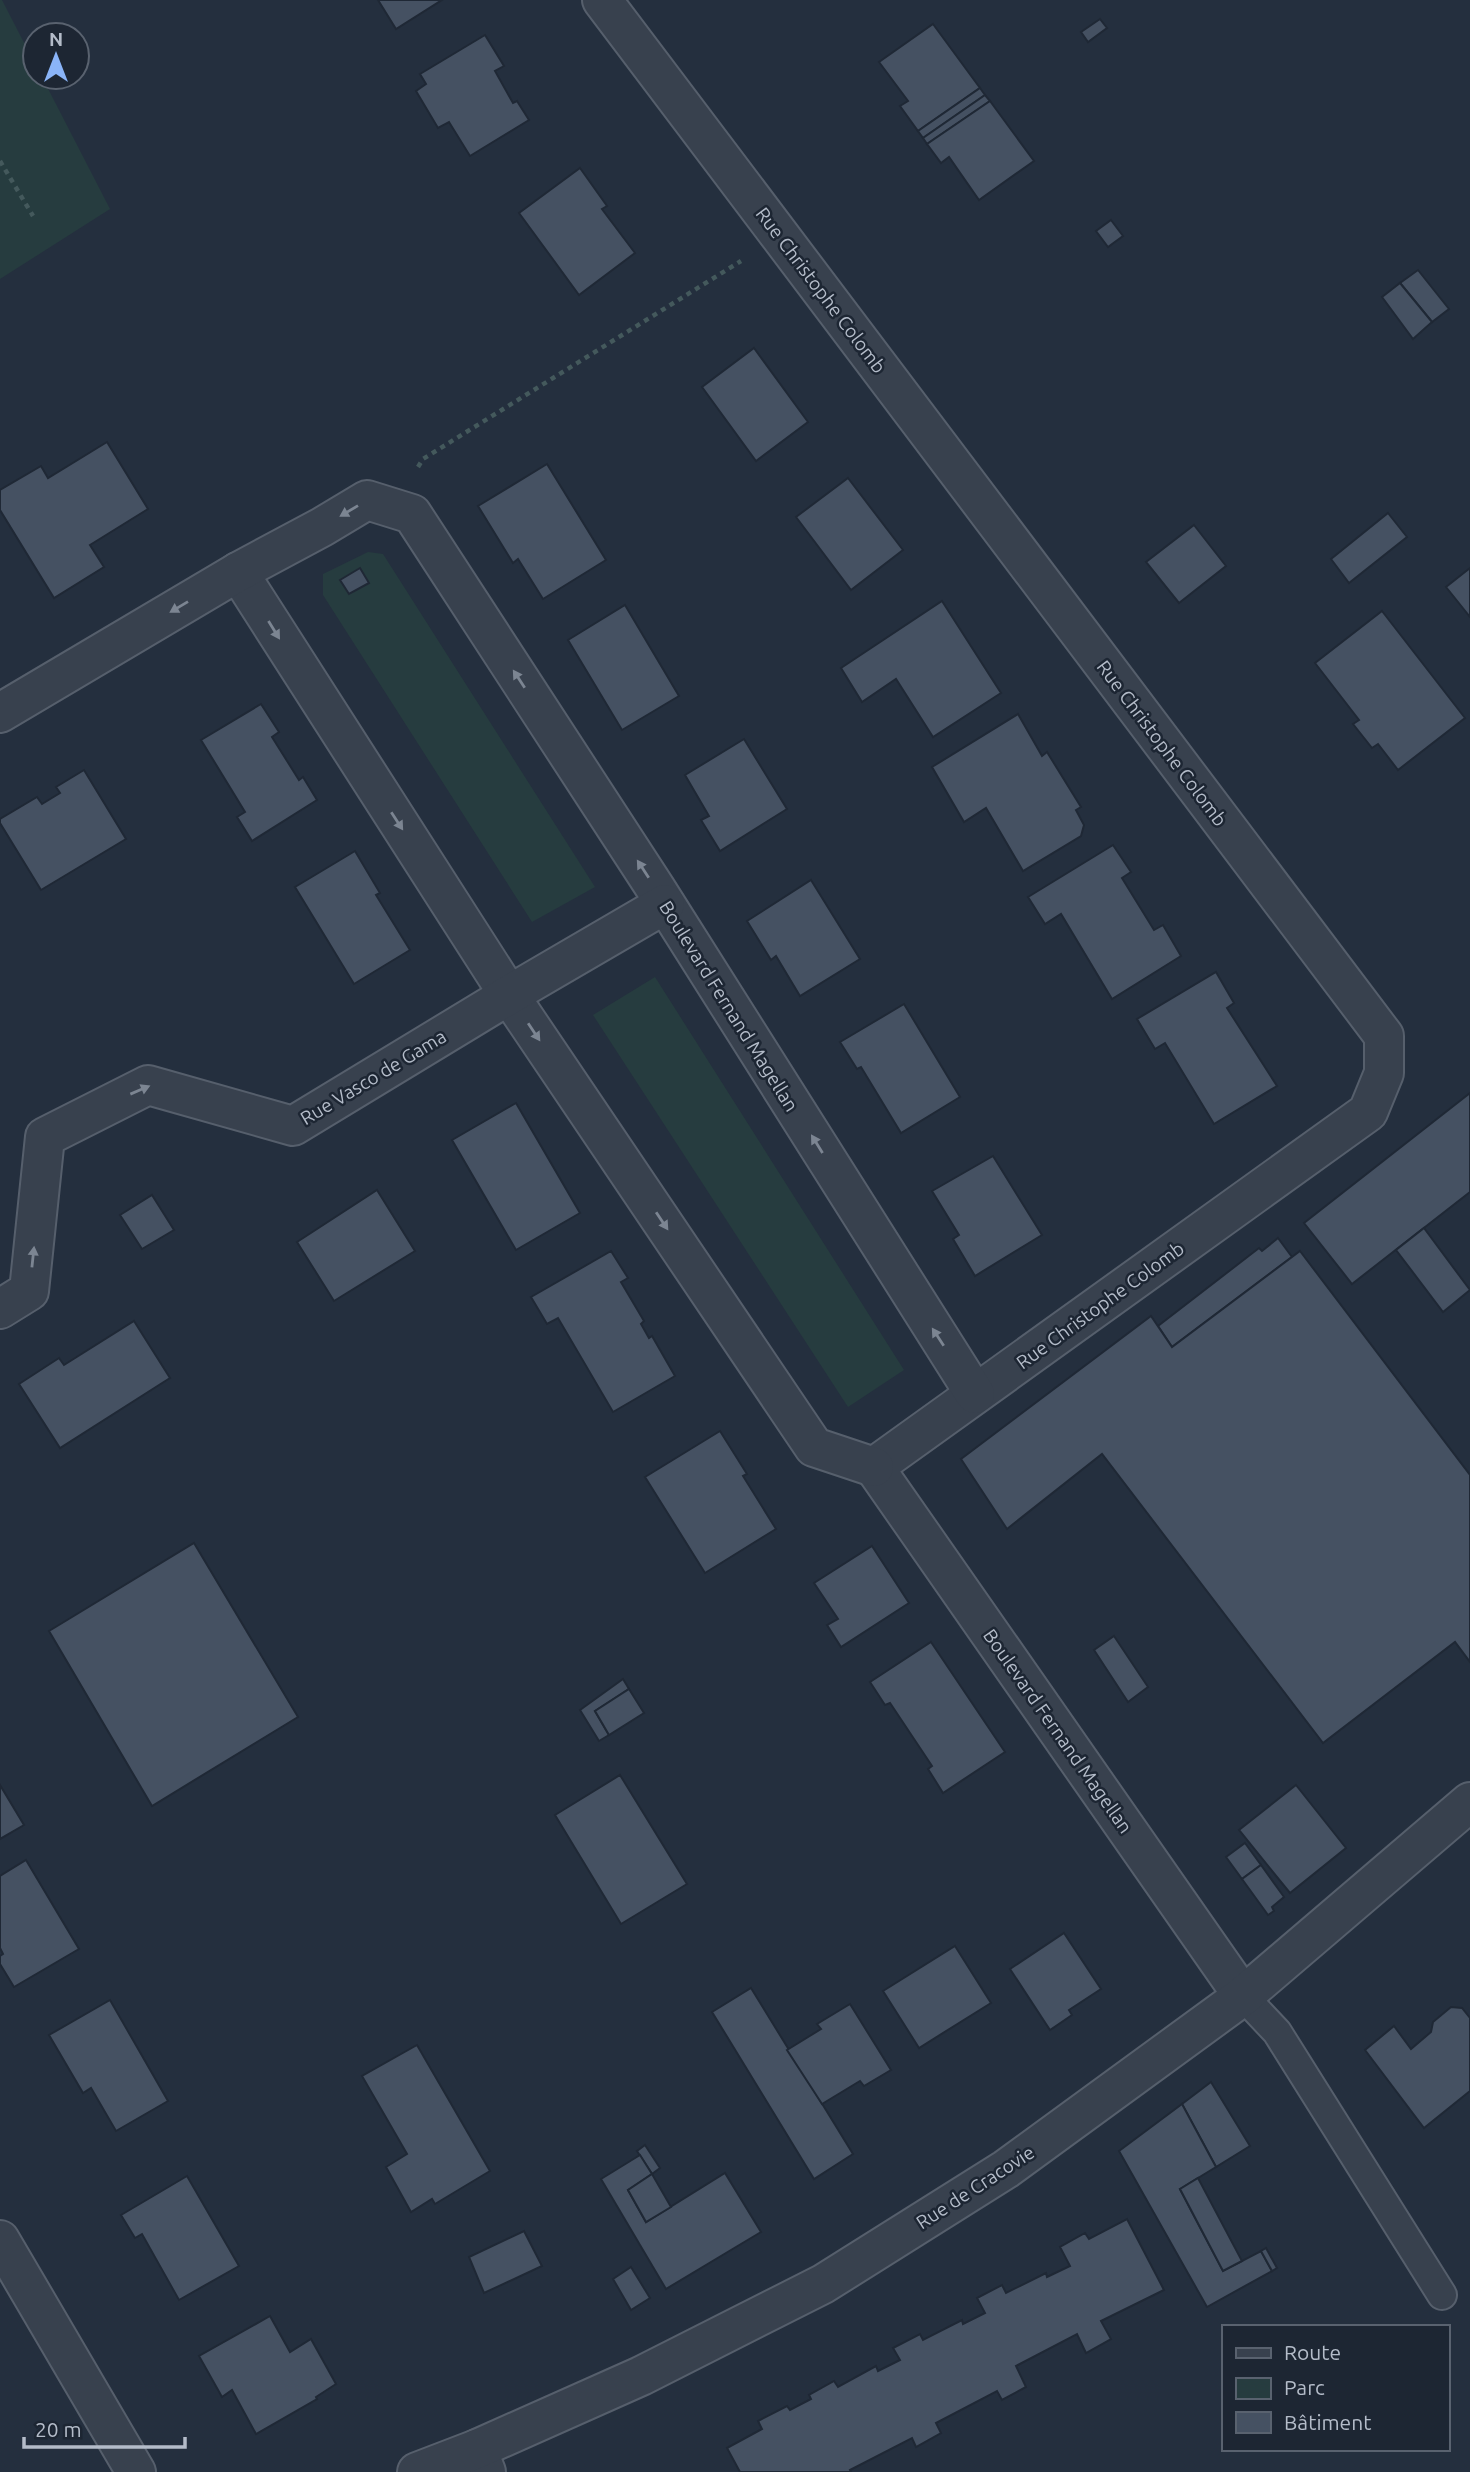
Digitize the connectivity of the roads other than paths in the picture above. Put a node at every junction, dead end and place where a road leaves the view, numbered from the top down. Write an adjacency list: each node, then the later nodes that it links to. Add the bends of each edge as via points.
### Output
1 (602, 0): 7 (street, Rue Christophe Colomb, via 1384,1036 1384,1073 1368,1112)
2 (238, 572): 3 (street, one-way to 3); 4 (street, Boulevard Fernand Magellan, one-way to 2, via 401,511 367,500); 5 (street, one-way to 5)
3 (0, 713)
4 (665, 904): 5 (street, Rue Vasco de Gama); 7 (street, Boulevard Fernand Magellan, one-way to 4)
5 (509, 995): 6 (street, Rue Vasco de Gama, one-way to 5, via 29,1291 45,1137 148,1085 293,1126); 8 (street, one-way to 8, via 814,1447)
6 (0, 1309)
7 (975, 1394): 8 (street)
8 (874, 1467): 10 (street, Boulevard Fernand Magellan)
9 (1470, 1802): 10 (street, Rue de Cracovie)
10 (1243, 1996): 12 (lane, via 1277,2032); 13 (street, Rue de Cracovie, via 1006,2169 823,2284)
11 (0, 2240): 14 (street)
12 (1442, 2295)
13 (482, 2460): 15 (street, Rue de Cracovie)
14 (136, 2472)
15 (417, 2472)

